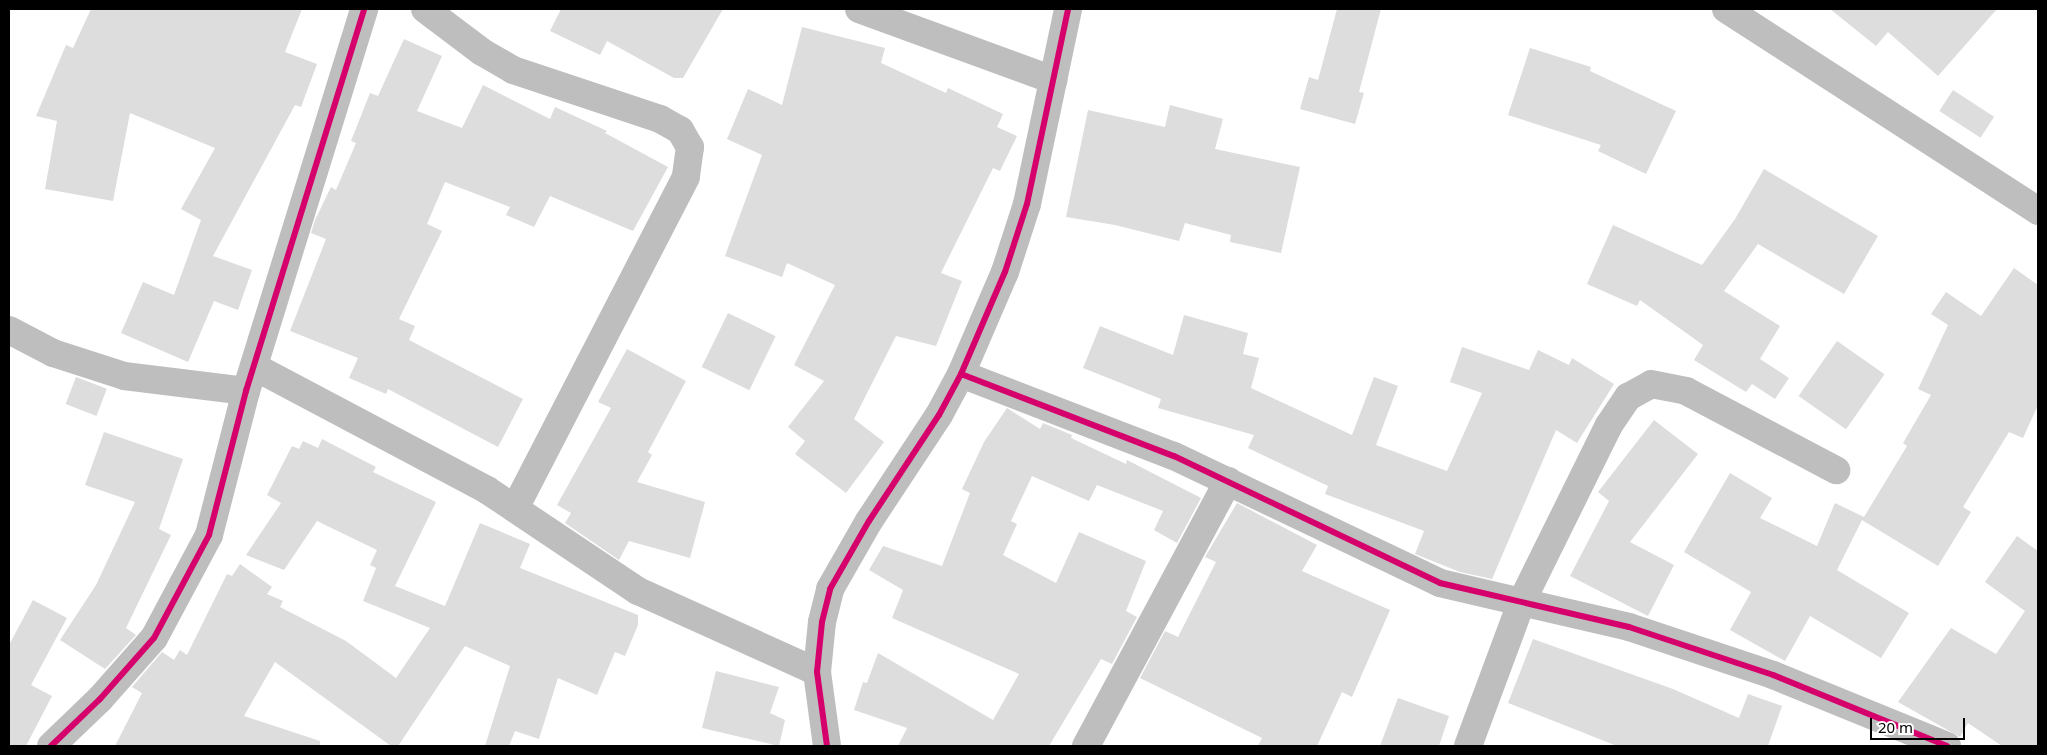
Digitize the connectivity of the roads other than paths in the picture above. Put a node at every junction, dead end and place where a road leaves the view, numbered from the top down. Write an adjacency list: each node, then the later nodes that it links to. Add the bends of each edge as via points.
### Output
1 (364, 9): 10 (street)
2 (425, 9): 13 (street, via 482,52 513,70 660,119 680,130 690,146 686,177)
3 (860, 9): 6 (street)
4 (1068, 9): 6 (street)
5 (1726, 9): 7 (street)
6 (1053, 80): 9 (street, via 1027,204 1004,272)
7 (2038, 211)
8 (9, 330): 10 (street, via 53,353 124,376)
9 (961, 374): 12 (street, via 1174,456); 15 (street, via 830,589 822,622)
10 (250, 379): 13 (street, via 451,470); 16 (street, via 209,535 158,629 100,699)
11 (1836, 470): 14 (street, via 1686,391 1651,384 1628,397 1609,425)
12 (1228, 481): 14 (street, via 1440,583); 18 (street)
13 (515, 509): 15 (street, via 638,591)
14 (1522, 601): 19 (street); 20 (street, via 1629,627 1773,675)
15 (817, 672): 17 (street)
16 (51, 746)
17 (827, 746)
18 (1086, 746)
19 (1468, 746)
20 (1947, 746)

